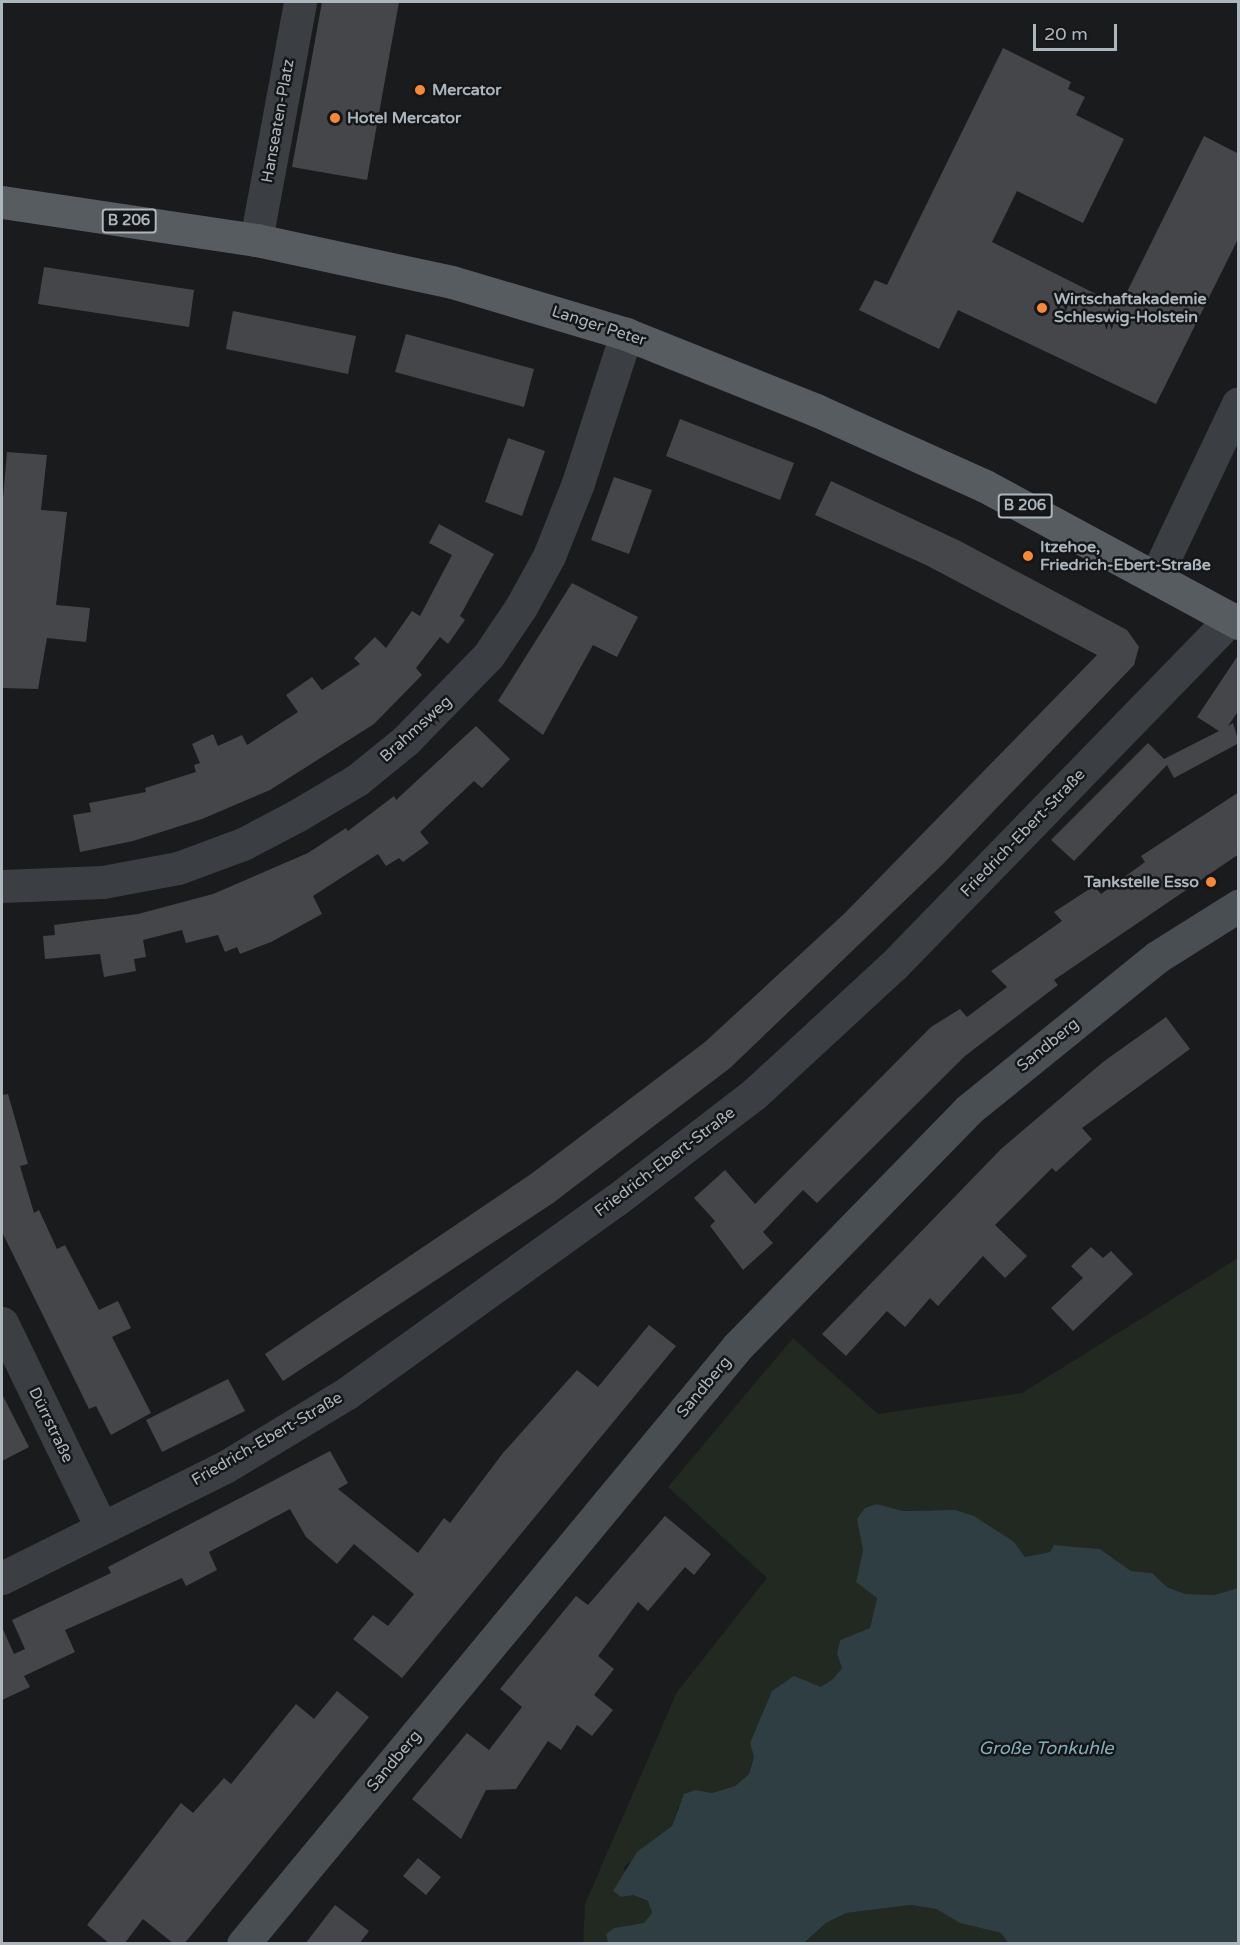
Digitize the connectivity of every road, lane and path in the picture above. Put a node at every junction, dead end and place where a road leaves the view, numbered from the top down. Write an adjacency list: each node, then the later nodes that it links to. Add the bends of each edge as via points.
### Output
1 (300, 2): 3 (street, Hanseaten-Platz)
2 (2, 202): 3 (main road, Langer Peter / B 206)
3 (256, 240): 4 (main road, Langer Peter / B 206, via 452,282)
4 (626, 334): 6 (main road, Langer Peter / B 206, via 891,443); 8 (street, Brahmsweg, via 578,483 527,597 488,656 406,740 357,780 298,815 243,844 178,868 103,882)
5 (1239, 403): 6 (street)
6 (1156, 576): 7 (main road, Langer Peter / B 206)
7 (1235, 620): 11 (street, Friedrich-Ebert-Straße, via 893,966 753,1095 616,1200 347,1394 225,1467)
8 (2, 886)
9 (1234, 910): 13 (main road, Sandberg, via 1157,957 968,1110 737,1347)
10 (2, 1323): 11 (street, Dürrstraße)
11 (101, 1527): 12 (street, Friedrich-Ebert-Straße)
12 (2, 1578)
13 (243, 1944)

